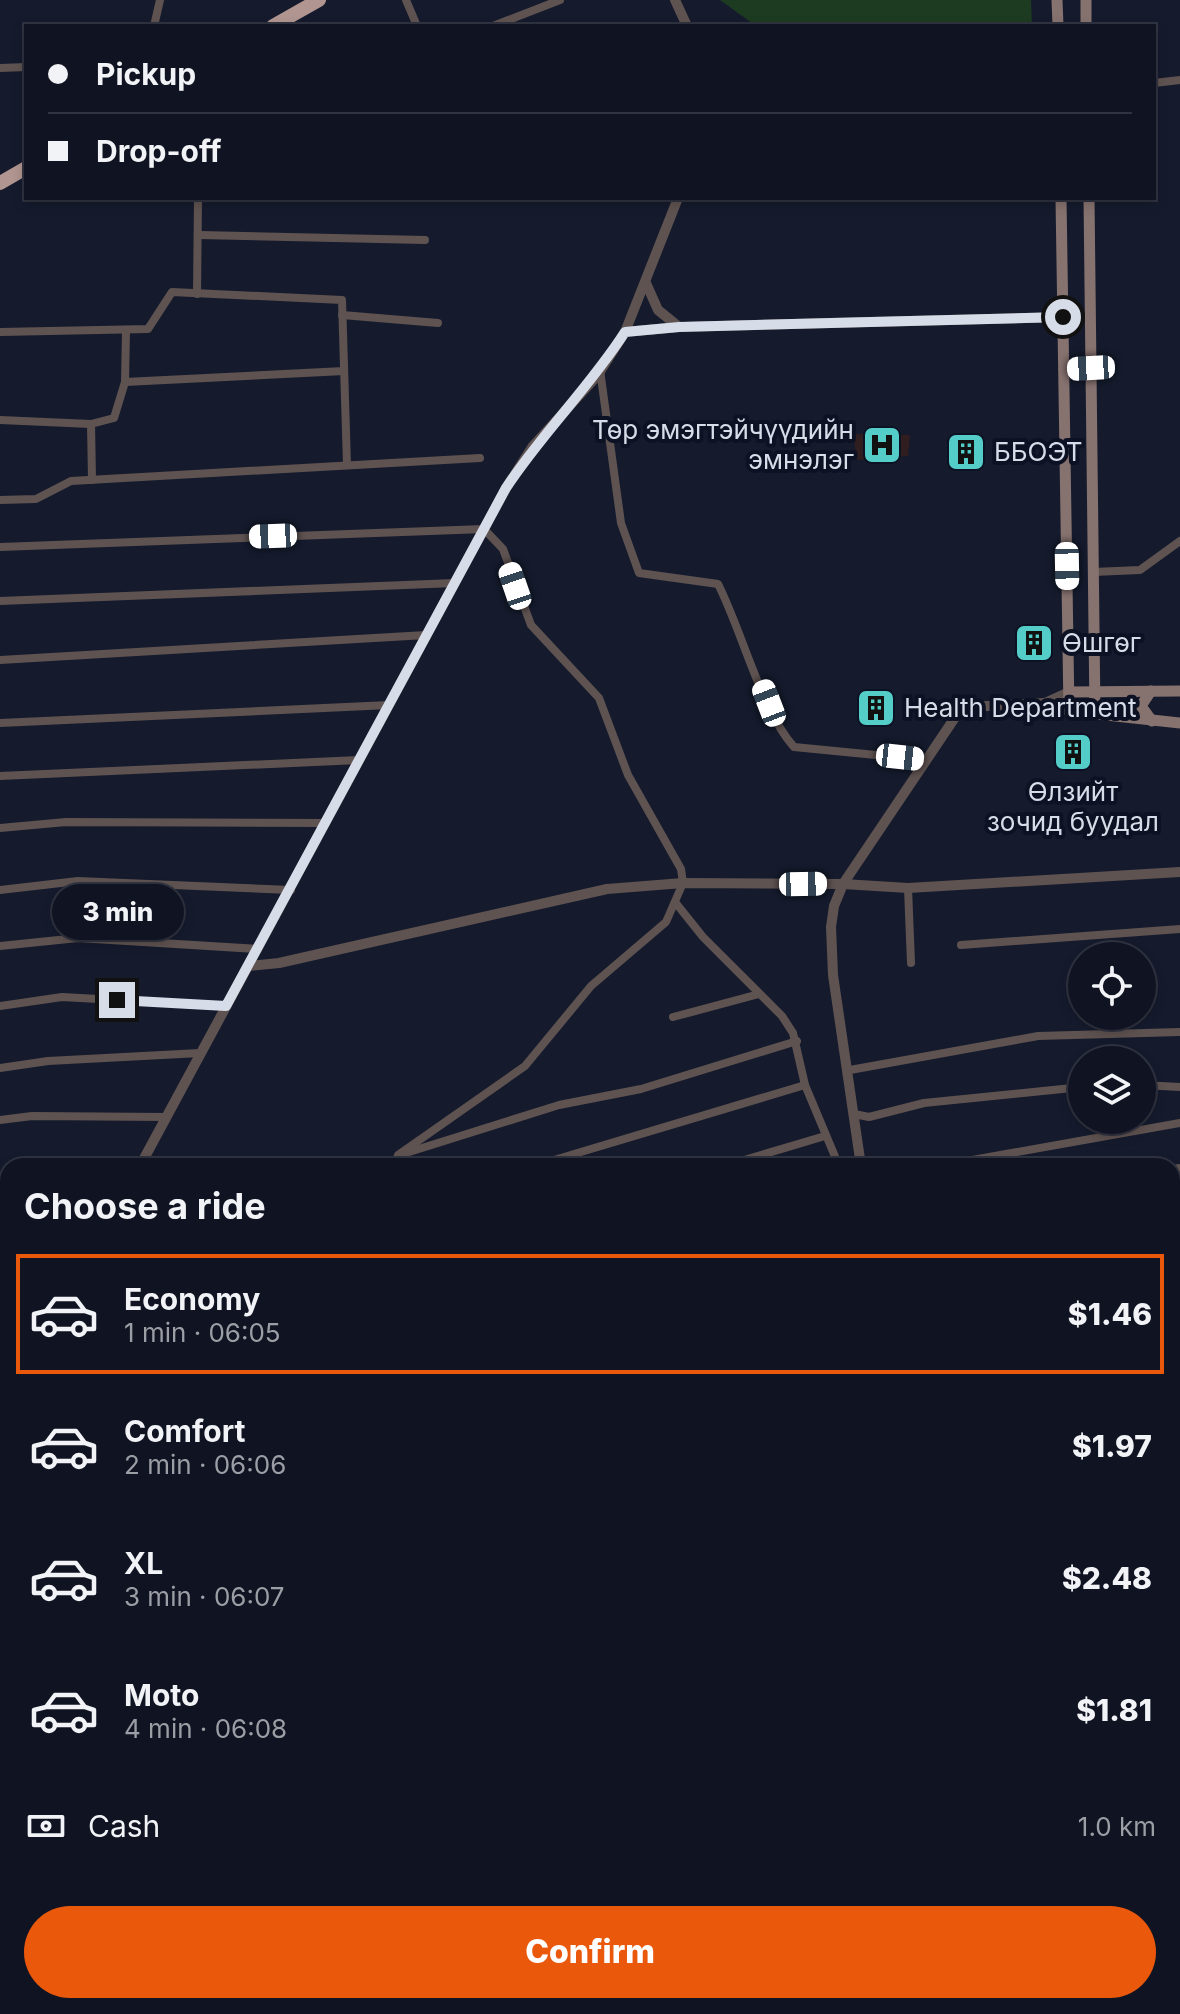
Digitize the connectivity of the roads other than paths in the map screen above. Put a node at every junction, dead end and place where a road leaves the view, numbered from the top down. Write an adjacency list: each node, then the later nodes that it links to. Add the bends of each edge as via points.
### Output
1 (160, 0): 8 (street)
2 (319, 0): 9 (highway)
3 (406, 0): 10 (street)
4 (560, 0): 11 (street)
5 (675, 0): 12 (street)
6 (1057, 0): 13 (main road)
7 (1086, 0): 14 (main road)
8 (154, 24)
9 (277, 24)
10 (416, 24)
11 (498, 24)
12 (686, 24)
13 (1058, 24)
14 (1086, 24)
15 (24, 67): 16 (street)
16 (0, 68)
17 (1180, 80): 18 (street)
18 (1156, 83)
19 (24, 169): 20 (highway)
20 (0, 183)
21 (198, 200): 25 (street)
22 (677, 200): 27 (street)
23 (1061, 200): 30 (main road)
24 (1089, 200): 36 (main road)
25 (199, 235): 26 (street); 28 (street)
26 (425, 240)
27 (646, 283): 32 (street, via 658,310); 35 (street)
28 (197, 294): 29 (street, via 342,300); 33 (street, via 172,292 148,329)
29 (342, 315): 31 (street); 39 (street)
30 (1063, 317): 32 (street); 37 (main road)
31 (438, 323)
32 (679, 327): 35 (street)
33 (126, 330): 34 (street); 40 (street)
34 (0, 332)
35 (625, 332): 38 (street)
36 (1091, 368): 37 (main road); 50 (main road)
37 (1064, 369): 57 (main road)
38 (600, 370): 47 (street, via 533,446); 67 (street, via 621,523 639,573 718,584 780,731 794,747)
39 (344, 371): 40 (street); 44 (street)
40 (125, 382): 42 (street, via 114,418)
41 (0, 420): 42 (street)
42 (91, 424): 45 (street)
43 (480, 458): 44 (street)
44 (347, 465): 45 (street)
45 (92, 480): 46 (street, via 71,481 36,499)
46 (0, 500)
47 (484, 529): 49 (street); 51 (street); 72 (street, via 503,549 531,625 599,698 628,775 681,869)
48 (1180, 541): 50 (street, via 1140,570)
49 (0, 547)
50 (1093, 572): 58 (main road)
51 (455, 583): 52 (street); 53 (street)
52 (0, 601)
53 (426, 635): 54 (street); 60 (street)
54 (0, 660)
55 (1151, 691): 56 (main road); 58 (main road); 63 (main road, via 1141,706)
56 (1180, 691)
57 (1069, 692): 58 (main road); 59 (street); 61 (main road)
58 (1095, 692): 62 (main road)
59 (1045, 703): 61 (street); 67 (street, via 967,707)
60 (389, 705): 64 (street); 66 (street)
61 (1069, 711): 62 (main road)
62 (1095, 715): 63 (main road)
63 (1152, 721): 65 (main road)
64 (0, 723)
65 (1180, 723)
66 (359, 760): 68 (street); 69 (street)
67 (927, 760): 73 (street)
68 (0, 776)
69 (326, 823): 70 (street, via 66,822); 76 (street)
70 (0, 828)
71 (1180, 872): 74 (street)
72 (683, 883): 73 (street); 77 (street); 83 (street, via 555,898)
73 (843, 884): 74 (street); 92 (street, via 831,927 833,975)
74 (908, 888): 82 (street)
75 (0, 890): 76 (street, via 78,881)
76 (291, 890): 81 (street)
77 (675, 902): 84 (street); 102 (street, via 666,922 591,986 525,1066)
78 (1180, 929): 79 (street)
79 (961, 945)
80 (0, 946): 81 (street, via 78,938)
81 (258, 949): 83 (street)
82 (911, 963)
83 (249, 966): 86 (street)
84 (759, 994): 87 (street); 89 (street, via 782,1016)
85 (0, 1006): 86 (street, via 62,997)
86 (226, 1006): 90 (street)
87 (673, 1017)
88 (1180, 1032): 92 (street, via 1038,1036)
89 (797, 1041): 93 (street); 102 (street)
90 (200, 1053): 91 (street); 98 (street)
91 (0, 1068)
92 (850, 1070): 97 (street)
93 (805, 1085): 101 (street); 105 (street)
94 (1156, 1086): 95 (street)
95 (1180, 1087)
96 (1068, 1088): 97 (street, via 924,1103 869,1117)
97 (854, 1114): 108 (street)
98 (166, 1117): 99 (street); 103 (street)
99 (0, 1120)
100 (1180, 1123): 109 (street)
101 (825, 1136): 106 (street); 107 (street)
102 (398, 1155): 104 (street)
103 (144, 1158)
104 (396, 1158)
105 (561, 1158)
106 (751, 1158)
107 (835, 1158)
108 (860, 1158)
109 (984, 1158)

